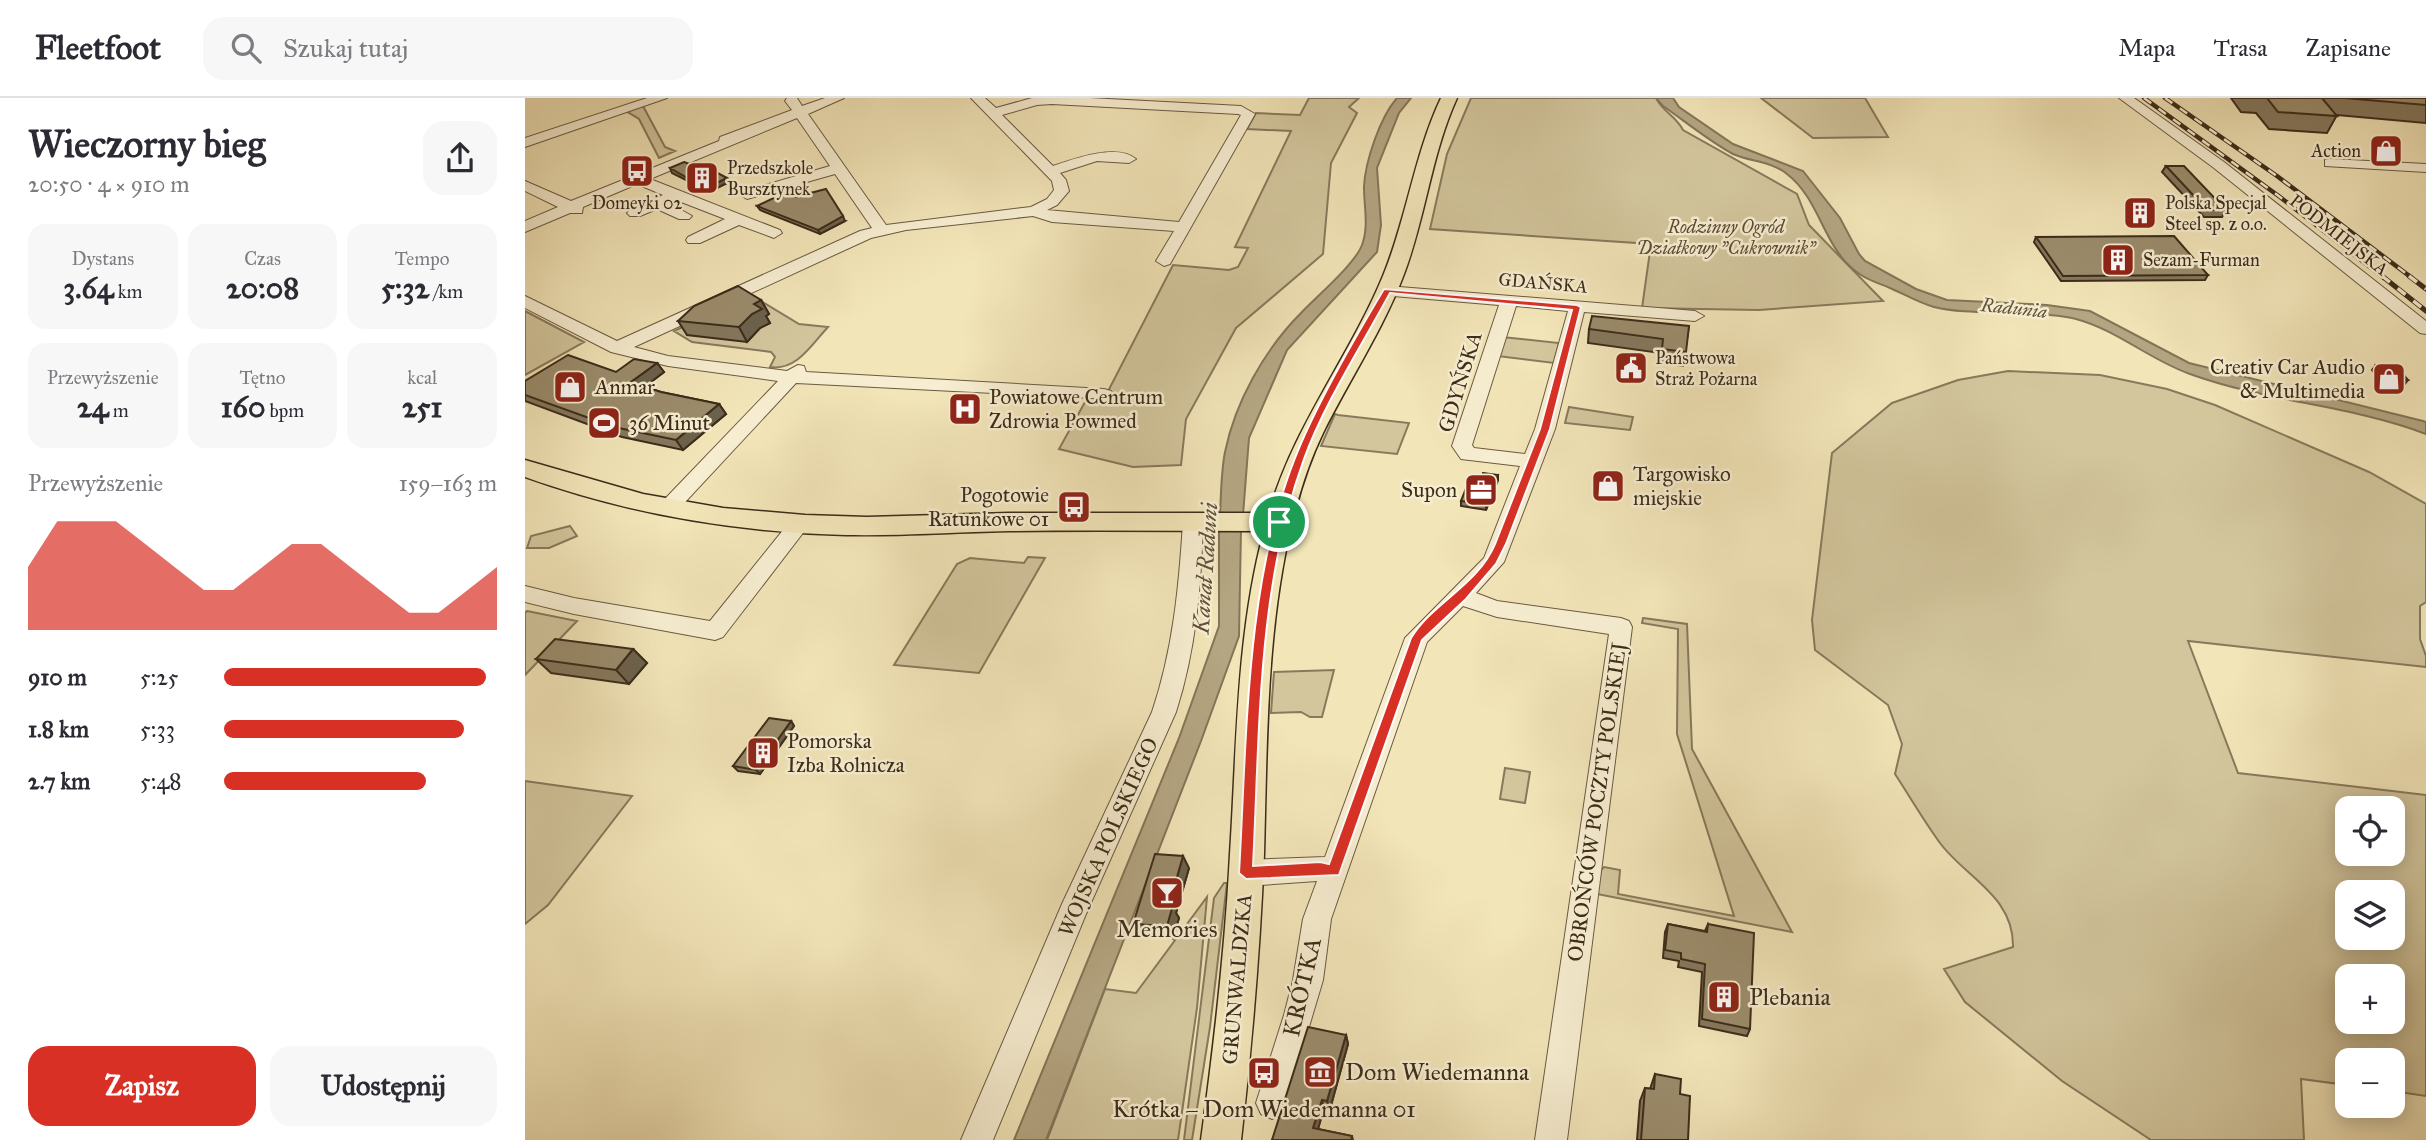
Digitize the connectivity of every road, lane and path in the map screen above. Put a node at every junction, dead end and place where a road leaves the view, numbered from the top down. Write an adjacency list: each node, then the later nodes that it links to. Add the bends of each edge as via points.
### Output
1 (660, 98): 6 (street)
2 (837, 98): 8 (street)
3 (978, 98): 9 (street)
4 (1449, 98): 35 (main road, GRUNWALDZKA, via 1434,131)
5 (2126, 98): 40 (street, PODMIEJSKA)
6 (644, 100): 7 (street)
7 (616, 104): 10 (street)
8 (794, 104): 13 (street); 16 (street, via 739,136)
9 (993, 113): 15 (street); 27 (street, via 1052,100 1245,111 1248,114)
10 (525, 143)
11 (1129, 159): 15 (street, via 1096,158)
12 (2329, 163): 14 (street)
13 (838, 168): 19 (street); 29 (street)
14 (2426, 168)
15 (1051, 171): 22 (street, via 1062,191)
16 (638, 180): 18 (street); 21 (street)
17 (525, 186): 21 (street)
18 (675, 194): 20 (street); 25 (street)
19 (747, 195)
20 (656, 204): 23 (street); 24 (street)
21 (574, 208): 26 (street); 30 (street)
22 (1034, 211): 27 (street, via 1052,217); 29 (street)
23 (635, 213)
24 (684, 216)
25 (738, 219): 28 (street); 31 (street)
26 (525, 227)
27 (1185, 227): 34 (street)
28 (720, 228): 32 (street); 33 (street)
29 (881, 229): 41 (street)
30 (525, 233)
31 (775, 233)
32 (694, 240)
33 (760, 244)
34 (1164, 261)
35 (1387, 290): 37 (street, GDAŃSKA); 48 (main road, GRUNWALDZKA, via 1313,427)
36 (525, 301): 41 (street)
37 (1509, 301): 38 (street, GDAŃSKA); 44 (street, GDYŃSKA, via 1462,446 1468,454)
38 (1577, 307): 39 (street, GDAŃSKA); 44 (street, KRÓTKA, via 1556,392)
39 (1695, 316)
40 (2426, 329)
41 (617, 348): 42 (street, via 668,361)
42 (797, 372): 43 (street); 46 (street)
43 (1104, 395)
44 (1532, 461): 51 (street, KRÓTKA, via 1493,562)
45 (525, 468): 46 (main road, via 596,492)
46 (668, 508): 49 (main road)
47 (1204, 522): 48 (main road); 49 (main road); 56 (street, WOJSKA POLSKIEGO, via 1167,703)
48 (1279, 522): 53 (main road, GRUNWALDZKA, via 1258,643)
49 (799, 524): 50 (street, via 715,631)
50 (525, 594)
51 (1462, 596): 52 (street, KRÓTKA, via 1417,638); 54 (street, OBROŃCÓW POCZTY POLSKIEJ, via 1497,609 1621,626)
52 (1334, 871): 53 (street); 55 (street, KRÓTKA, via 1317,919 1308,980)
53 (1246, 873): 57 (main road, GRUNWALDZKA, via 1233,1052)
54 (1563, 1053): 58 (street, OBROŃCÓW POCZTY POLSKIEJ)
55 (1272, 1103)
56 (977, 1140)
57 (1221, 1140)
58 (1551, 1140)

